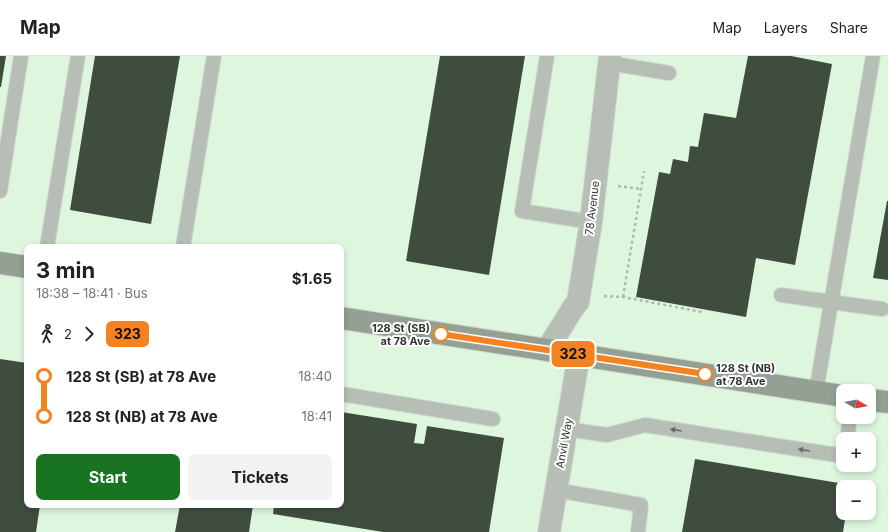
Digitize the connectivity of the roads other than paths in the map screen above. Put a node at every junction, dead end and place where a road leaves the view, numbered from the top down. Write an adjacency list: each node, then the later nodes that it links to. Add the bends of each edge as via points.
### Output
1 (21, 56): 8 (lane)
2 (78, 56): 10 (lane)
3 (214, 56): 11 (lane)
4 (547, 56): 9 (lane, via 522,211)
5 (873, 56): 15 (lane)
6 (609, 59): 7 (lane); 9 (street, 78 Avenue)
7 (669, 73)
8 (0, 191)
9 (591, 222): 18 (street, 78 Avenue, via 578,302)
10 (47, 244)
11 (183, 244)
12 (0, 263): 13 (main road)
13 (24, 267)
14 (781, 295): 15 (lane)
15 (831, 302): 16 (lane); 20 (lane)
16 (882, 309)
17 (344, 318): 18 (main road)
18 (547, 350): 19 (main road)
19 (579, 355): 20 (main road); 26 (street, Anvil Way)
20 (816, 392): 22 (main road)
21 (344, 394): 25 (lane)
22 (836, 395)
23 (876, 401): 24 (main road)
24 (888, 402)
25 (493, 419)
26 (567, 428): 27 (lane, one-way to 26, via 646,425 606,435); 28 (street, Anvil Way)
27 (836, 455)
28 (556, 490): 29 (street, Anvil Way); 30 (lane, via 641,505)
29 (549, 532)
30 (638, 532)

